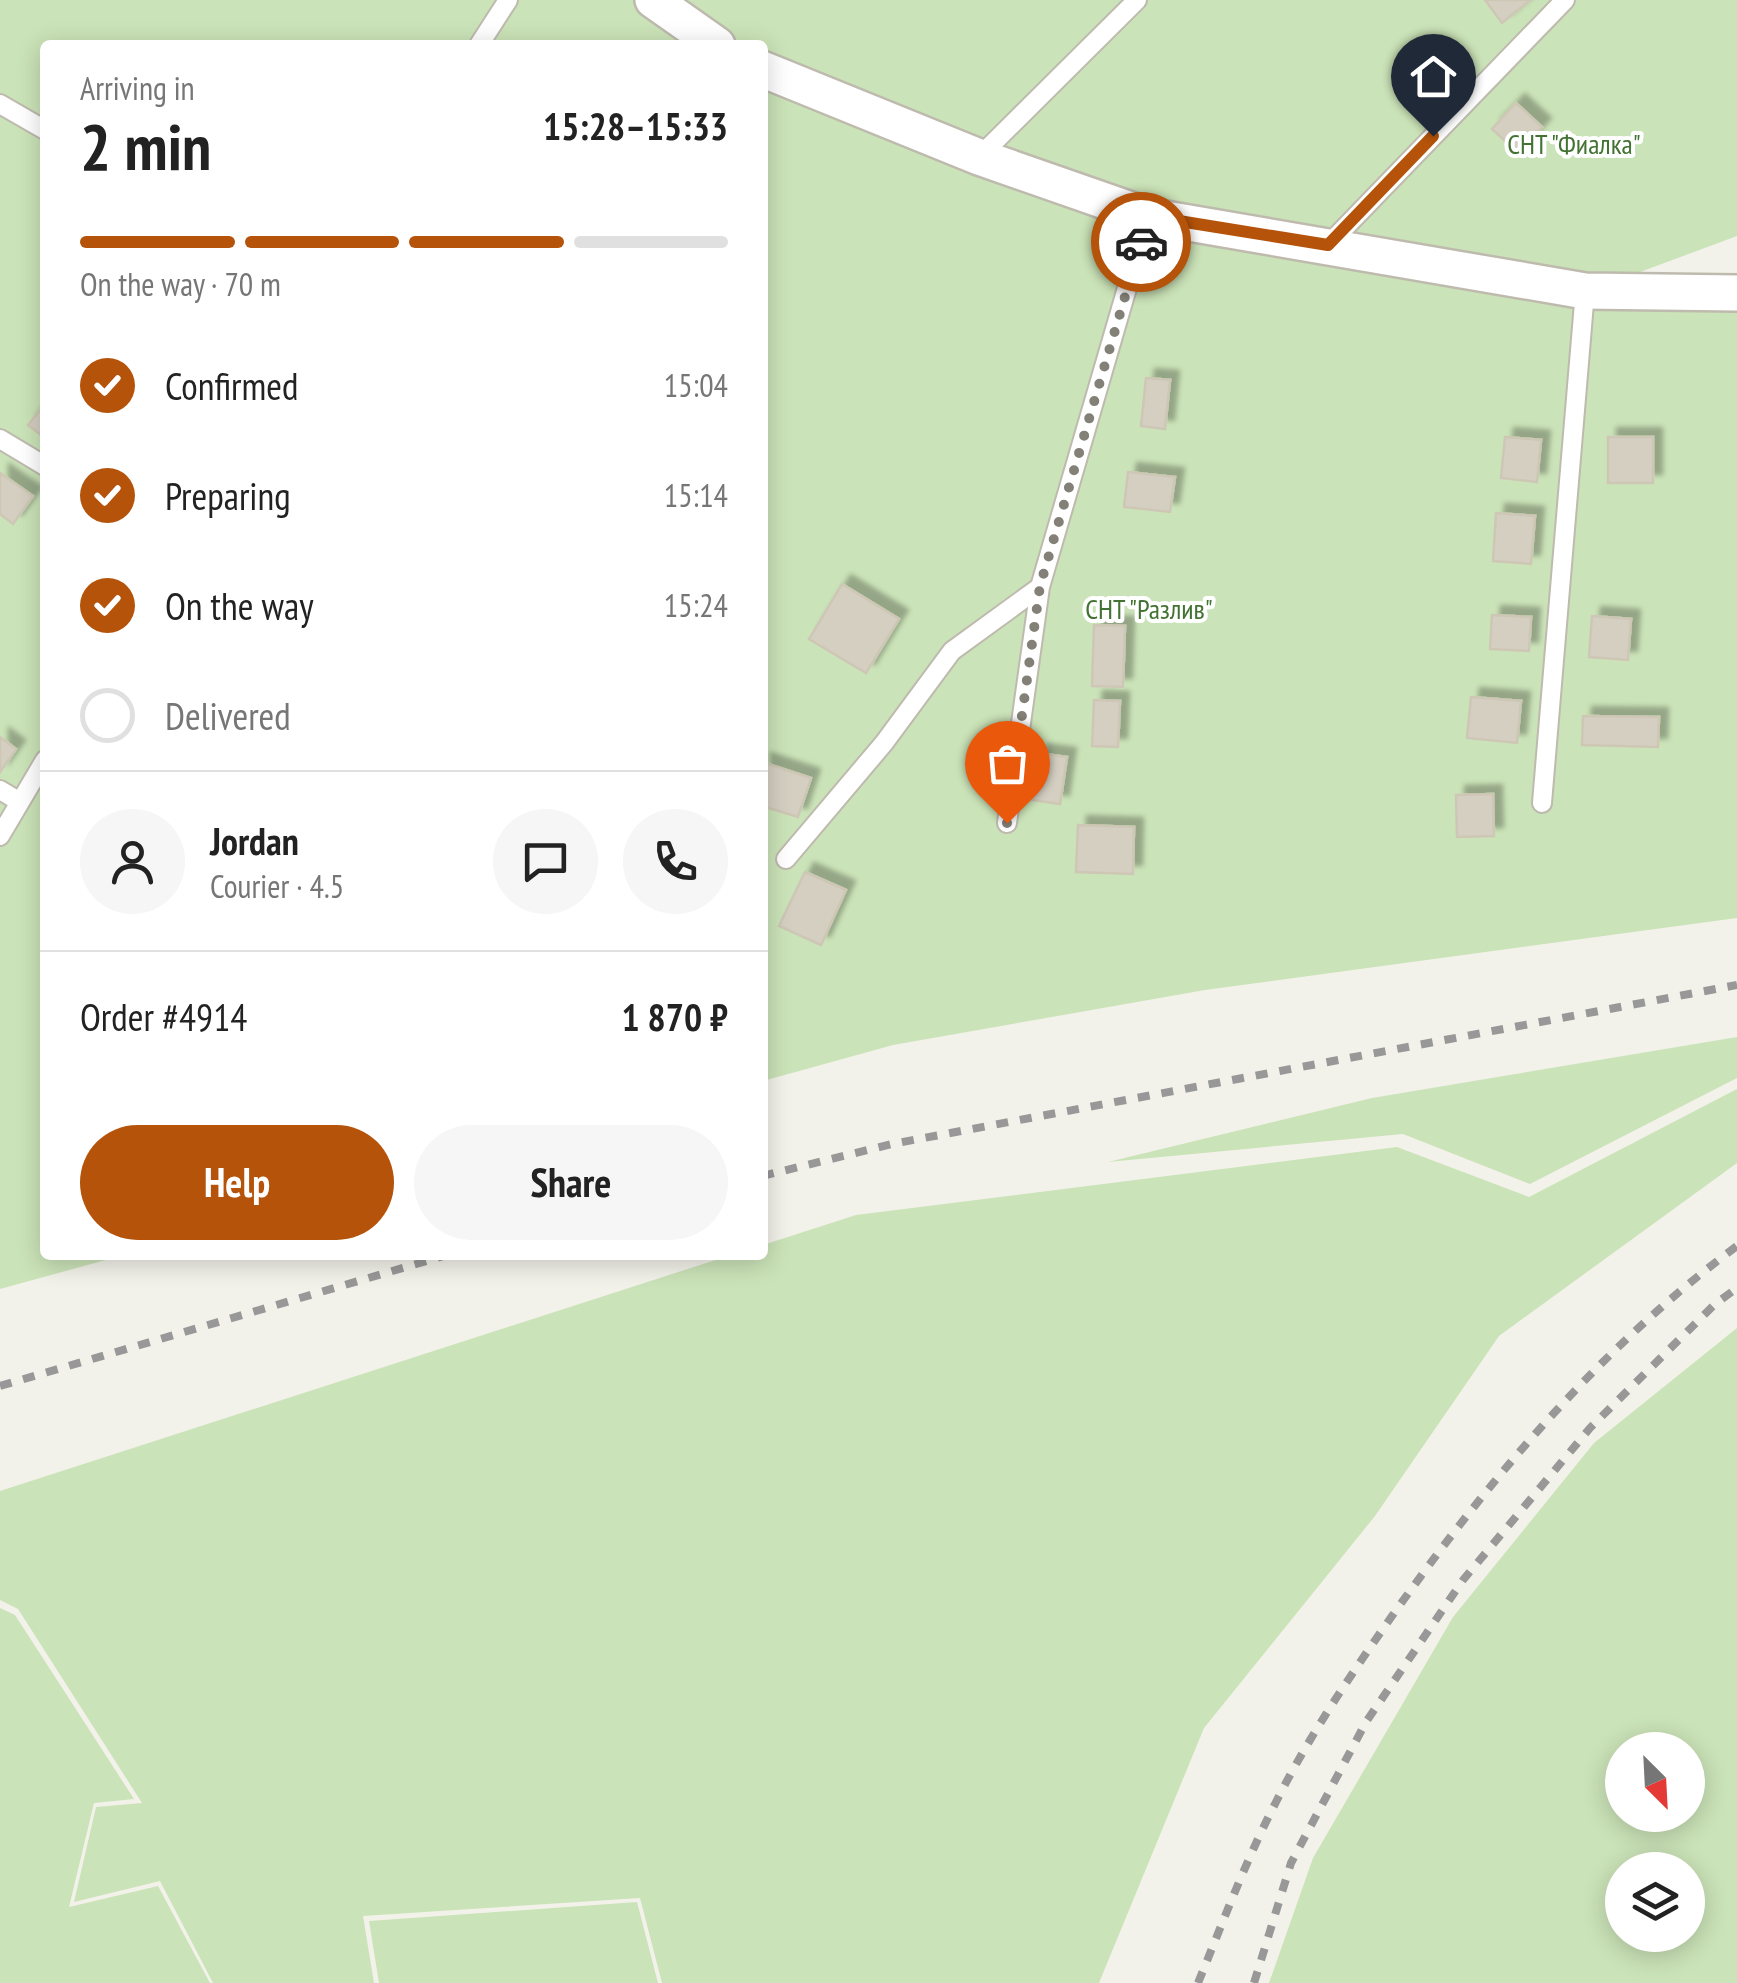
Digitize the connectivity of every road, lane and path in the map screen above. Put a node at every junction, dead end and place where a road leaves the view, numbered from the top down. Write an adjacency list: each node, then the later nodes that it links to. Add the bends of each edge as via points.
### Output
1 (508, 0): 5 (lane)
2 (1136, 0): 10 (lane)
3 (1565, 0): 12 (lane)
4 (673, 5): 6 (street)
5 (483, 40)
6 (712, 40)
7 (768, 71): 10 (street)
8 (0, 104): 9 (lane)
9 (40, 127)
10 (979, 157): 11 (street)
11 (1148, 216): 12 (street); 17 (lane)
12 (1328, 245): 13 (street)
13 (1585, 292): 14 (street); 21 (lane)
14 (1737, 293)
15 (0, 440): 16 (lane)
16 (40, 463)
17 (1040, 586): 22 (lane); 24 (lane, via 952,651)
18 (40, 768): 20 (lane)
19 (0, 790): 20 (lane)
20 (20, 802): 23 (lane)
21 (1542, 802)
22 (1007, 823)
23 (0, 836)
24 (786, 859)

